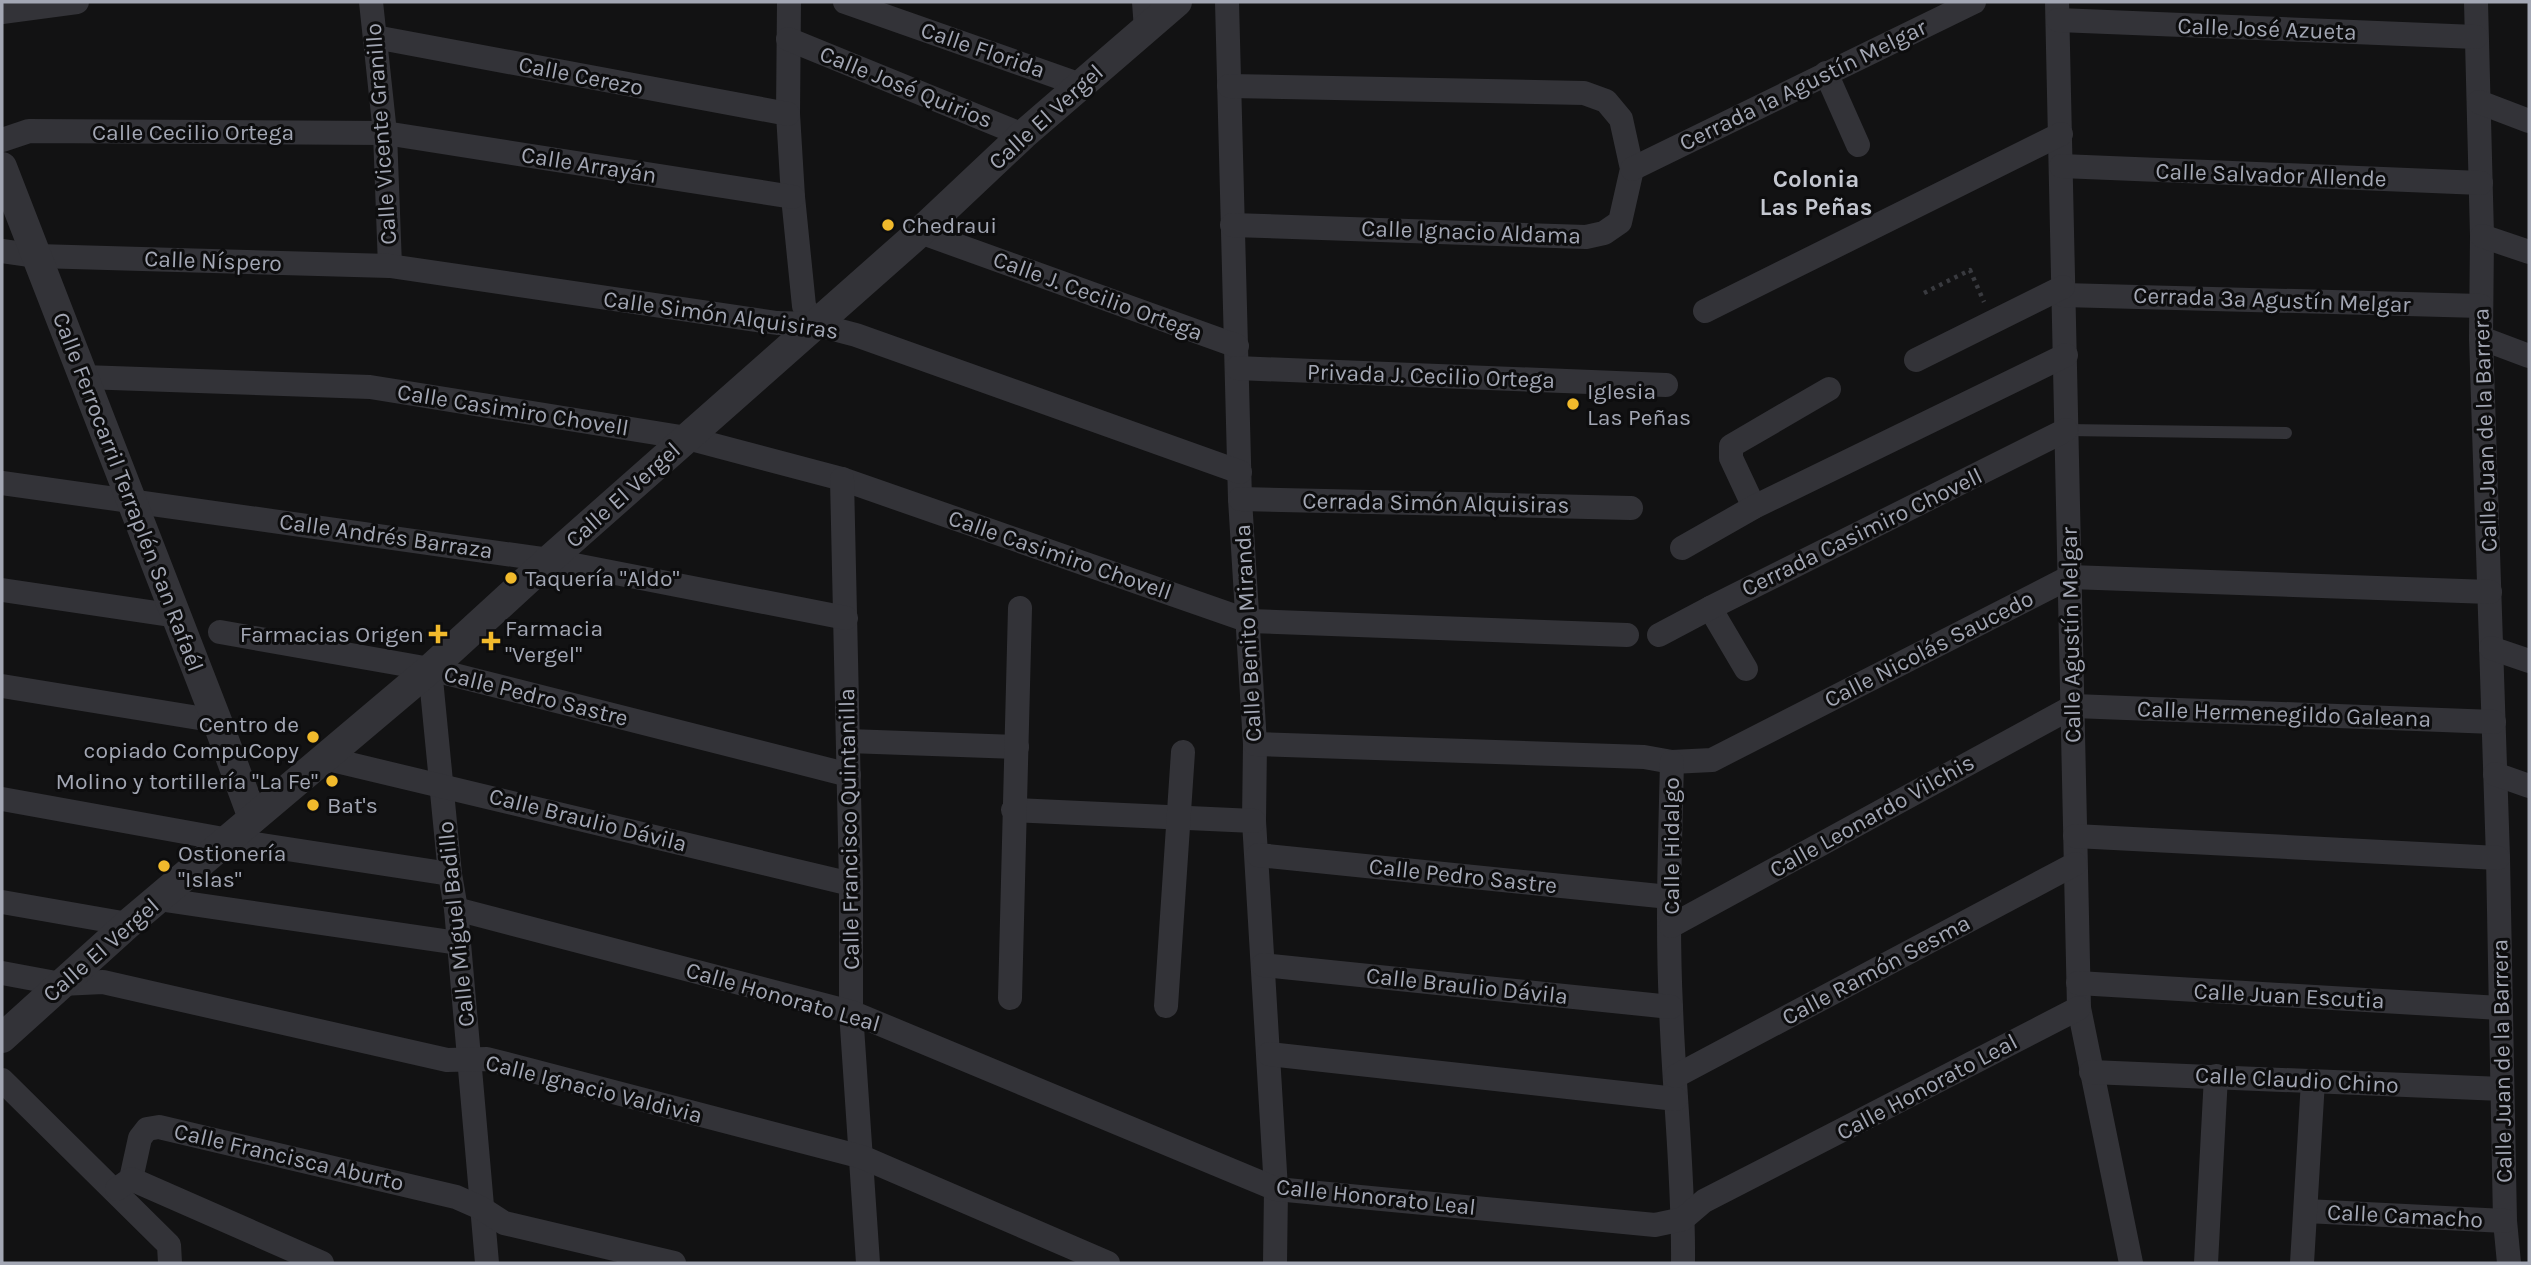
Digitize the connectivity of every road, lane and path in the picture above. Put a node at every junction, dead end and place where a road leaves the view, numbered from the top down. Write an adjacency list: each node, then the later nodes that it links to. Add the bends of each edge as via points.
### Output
1 (77, 2): 10 (street)
2 (371, 2): 12 (street, Calle Vicente Granillo)
3 (789, 2): 14 (street)
4 (845, 2): 16 (street, Calle Florida)
5 (1177, 2): 11 (street, Calle El Vergel)
6 (1227, 2): 17 (street, Calle Benito Miranda)
7 (1974, 2): 15 (street, Cerrada 1ª Agustín Melgar)
8 (2476, 2): 13 (street, Calle Juan de la Barrera)
9 (2058, 11): 13 (street, Calle José Azueta); 22 (street, Calle Agustín Melgar)
10 (2, 12)
11 (1145, 15): 16 (street, Calle El Vergel)
12 (375, 37): 19 (street, Calle Cerezo); 21 (street, Calle Vicente Granillo)
13 (2476, 37): 18 (street, Calle Juan de la Barrera)
14 (788, 39): 19 (street); 23 (street, Calle José Quirios)
15 (1826, 73): 25 (street); 28 (street, Cerrada 1ª Agustín Melgar)
16 (1081, 85): 23 (street, Calle El Vergel)
17 (1229, 86): 28 (street, Calle Ignacio Aldama, via 1584,93 1606,101 1621,119); 31 (street, Calle Benito Miranda)
18 (2479, 102): 20 (street); 29 (street, Calle Juan de la Barrera)
19 (788, 114): 30 (street)
20 (2529, 121)
21 (385, 133): 24 (street, Calle Cecilio Ortega, via 29,131); 30 (street, Calle Arrayán); 37 (street, Calle Vicente Granillo)
22 (2062, 134): 26 (street, Calle Agustín Melgar); 41 (street)
23 (1023, 135): 32 (street, Calle El Vergel)
24 (2, 140)
25 (1858, 145)
26 (2061, 166): 29 (street, Calle Salvador Allende); 38 (street, Calle Agustín Melgar)
27 (2, 167): 36 (street, Calle Ferrocarril Terraplén San Rafaél)
28 (1632, 169): 31 (street, Calle Ignacio Aldama, via 1620,222 1604,233 1586,237)
29 (2481, 183): 33 (street, Calle Juan de la Barrera)
30 (793, 197): 43 (street, via 804,306)
31 (1232, 225): 47 (street, Calle Benito Miranda)
32 (920, 232): 43 (street, Calle El Vergel); 47 (street, Calle J. Cecilio Ortega)
33 (2482, 236): 35 (street); 40 (street, Calle Juan de la Barrera)
34 (2, 251): 36 (street, Calle Níspero)
35 (2529, 252)
36 (37, 256): 37 (street, Calle Níspero); 49 (street, Calle Ferrocarril Terraplén San Rafaél)
37 (390, 266): 43 (street, Calle Simón Alquisiras, via 777,323)
38 (2063, 291): 40 (street, Cerrada 3ª Agustín Melgar); 42 (street, Cerrada 3ª Agustín Melgar); 45 (street, Calle Agustín Melgar)
39 (1924, 293): 42 (path, via 1970,270)
40 (2481, 306): 44 (street, Calle Juan de la Barrera)
41 (1705, 311)
42 (1993, 321): 48 (street, Cerrada 3ª Agustín Melgar)
43 (814, 324): 54 (street, Calle El Vergel); 55 (street, Calle Simón Alquisiras)
44 (2481, 338): 46 (street); 66 (street, Calle Juan de la Barrera)
45 (2066, 355): 52 (street, Calle Agustín Melgar); 60 (street)
46 (2529, 356)
47 (1237, 357): 50 (street, Privada J. Cecilio Ortega); 55 (street, Calle Benito Miranda)
48 (1916, 360)
49 (83, 377): 54 (street, Calle Casimiro Chovell, via 370,387); 58 (street, Calle Ferrocarril Terraplén San Rafaél)
50 (1666, 385)
51 (1829, 389): 60 (street, via 1731,446 1731,458)
52 (2066, 430): 53 (lane); 64 (street, Calle Agustín Melgar); 68 (street, Cerrada Casimiro Chovell)
53 (2286, 433)
54 (687, 438): 56 (street, Calle Casimiro Chovell); 63 (street, Calle El Vergel)
55 (1240, 472): 59 (street, Calle Benito Miranda)
56 (842, 479): 70 (street, Calle Francisco Quintanilla); 71 (street, Calle Casimiro Chovell)
57 (2, 483): 58 (street, Calle Andrés Barraza)
58 (131, 499): 63 (street, Calle Andrés Barraza); 69 (street, Calle Ferrocarril Terraplén San Rafaél)
59 (1240, 499): 61 (street, Cerrada Simón Alquisiras); 71 (street, Calle Benito Miranda)
60 (1754, 507): 62 (street)
61 (1631, 508)
62 (1682, 548)
63 (550, 560): 70 (street, Calle Andrés Barraza); 77 (street, Calle El Vergel)
64 (2070, 577): 66 (street, Calle Nicolás Saucedo); 80 (street, Calle Agustín Melgar); 88 (street, Calle Nicolás Saucedo, via 1712,760)
65 (2, 590): 69 (street)
66 (2490, 592): 75 (street, Calle Juan de la Barrera)
67 (1020, 608): 85 (street)
68 (1710, 608): 74 (street, Cerrada Casimiro Chovell); 78 (street)
69 (177, 616): 81 (street, Calle Ferrocarril Terraplén San Rafaél)
70 (846, 618): 83 (street, Calle Francisco Quintanilla)
71 (1249, 621): 73 (street); 84 (street, Calle Benito Miranda)
72 (220, 632): 77 (street, Calle Pedro Sastre)
73 (1627, 635)
74 (1659, 635)
75 (2491, 648): 76 (street); 82 (street, Calle Juan de la Barrera)
76 (2529, 661)
77 (430, 669): 87 (street, Calle El Vergel); 90 (street, Calle Pedro Sastre); 91 (street, Calle Miguel Badillo)
78 (1746, 669)
79 (2, 686): 81 (street)
80 (2074, 706): 82 (street, Calle Hermenegildo Galeana); 98 (street, Calle Agustín Melgar); 110 (street, Calle Leonardo Vilchis)
81 (217, 721): 95 (street, Calle Ferrocarril Terraplén San Rafaél)
82 (2494, 722): 89 (street, Calle Juan de la Barrera)
83 (848, 741): 85 (street); 90 (street, Calle Francisco Quintanilla)
84 (1255, 744): 88 (street, Calle Hidalgo, via 1644,757); 97 (street, Calle Benito Miranda)
85 (1017, 747): 94 (street)
86 (1183, 752): 96 (street)
87 (324, 758): 91 (street, Calle Braulio Dávila); 95 (street, Calle El Vergel)
88 (1672, 762): 105 (street, Calle Hidalgo)
89 (2495, 774): 92 (street); 101 (street, Calle Juan de la Barrera)
90 (849, 775): 104 (street, Calle Francisco Quintanilla)
91 (441, 785): 103 (street, Calle Miguel Badillo); 104 (street, Calle Braulio Dávila)
92 (2529, 786)
93 (2, 799): 99 (street)
94 (1013, 810): 96 (street); 116 (street)
95 (253, 818): 99 (street, Calle El Vergel)
96 (1178, 818): 97 (street); 117 (street)
97 (1254, 821): 100 (street, Calle Benito Miranda)
98 (2075, 836): 101 (street); 102 (street, Calle Agustín Melgar)
99 (229, 840): 103 (street); 106 (street, Calle El Vergel)
100 (1258, 855): 105 (street, Calle Pedro Sastre); 112 (street, Calle Benito Miranda)
101 (2498, 858): 120 (street, Calle Juan de la Barrera)
102 (2075, 864): 114 (street, Calle Agustín Melgar); 129 (street, Calle Ramón Sesma)
103 (450, 874): 108 (street, Calle Miguel Badillo)
104 (851, 884): 121 (street, Calle Francisco Quintanilla)
105 (1669, 897): 110 (street, Calle Hidalgo)
106 (158, 899): 109 (street, Calle El Vergel); 111 (street)
107 (2, 902): 109 (street)
108 (456, 909): 111 (street, Calle Miguel Badillo); 121 (street, Calle Honorato Leal)
109 (128, 924): 115 (street, Calle El Vergel)
110 (1671, 926): 118 (street, Calle Hidalgo)
111 (458, 943): 124 (street, Calle Miguel Badillo)
112 (1263, 965): 118 (street, Calle Braulio Dávila); 123 (street, Calle Benito Miranda)
113 (2, 973): 115 (street, Calle Ignacio Valdivia)
114 (2078, 982): 119 (street, Calle Agustín Melgar); 120 (street, Calle Juan Escutia)
115 (61, 984): 122 (street, Calle El Vergel); 124 (street, Calle Ignacio Valdivia, via 103,982 447,1060)
116 (1010, 998)
117 (1166, 1006)
118 (1671, 1007): 129 (street, Calle Hidalgo)
119 (2079, 1008): 125 (street, Calle Agustín Melgar); 136 (street, Calle Honorato Leal, via 1704,1201)
120 (2500, 1008): 130 (street, Calle Juan de la Barrera)
121 (851, 1012): 131 (street, Calle Francisco Quintanilla); 133 (street, Calle Honorato Leal)
122 (2, 1038)
123 (1269, 1054): 129 (street); 133 (street, Calle Benito Miranda)
124 (470, 1060): 131 (street, Calle Ignacio Valdivia, via 487,1059); 134 (street, Calle Miguel Badillo)
125 (2091, 1072): 126 (street, Calle Claudio Chino); 146 (street, Calle Agustín Melgar)
126 (2216, 1076): 128 (street, Calle Claudio Chino); 147 (street)
127 (2, 1080): 132 (street)
128 (2313, 1081): 130 (street, Calle Claudio Chino); 135 (street)
129 (1676, 1087): 136 (street, Calle Hidalgo)
130 (2502, 1089): 137 (street, Calle Juan de la Barrera)
131 (862, 1157): 142 (street, Calle Francisco Quintanilla); 143 (street, Calle Ignacio Valdivia)
132 (122, 1186): 134 (street, Calle Francisca Aburto, via 140,1138 147,1129 159,1127 456,1197); 138 (street, via 169,1245); 139 (street)
133 (1276, 1189): 136 (street, Calle Honorato Leal, via 1655,1226); 144 (street, Calle Benito Miranda)
134 (481, 1208): 140 (street, Calle Miguel Badillo); 141 (street, Calle Francisca Aburto, via 504,1223)
135 (2305, 1211): 137 (street, Calle Camacho); 148 (street)
136 (1683, 1219): 145 (street, Calle Hidalgo)
137 (2505, 1221): 149 (street, Calle Juan de la Barrera)
138 (170, 1263)
139 (322, 1263)
140 (487, 1263)
141 (674, 1263)
142 (868, 1263)
143 (1108, 1263)
144 (1275, 1263)
145 (1683, 1263)
146 (2131, 1263)
147 (2206, 1263)
148 (2302, 1263)
149 (2509, 1263)

